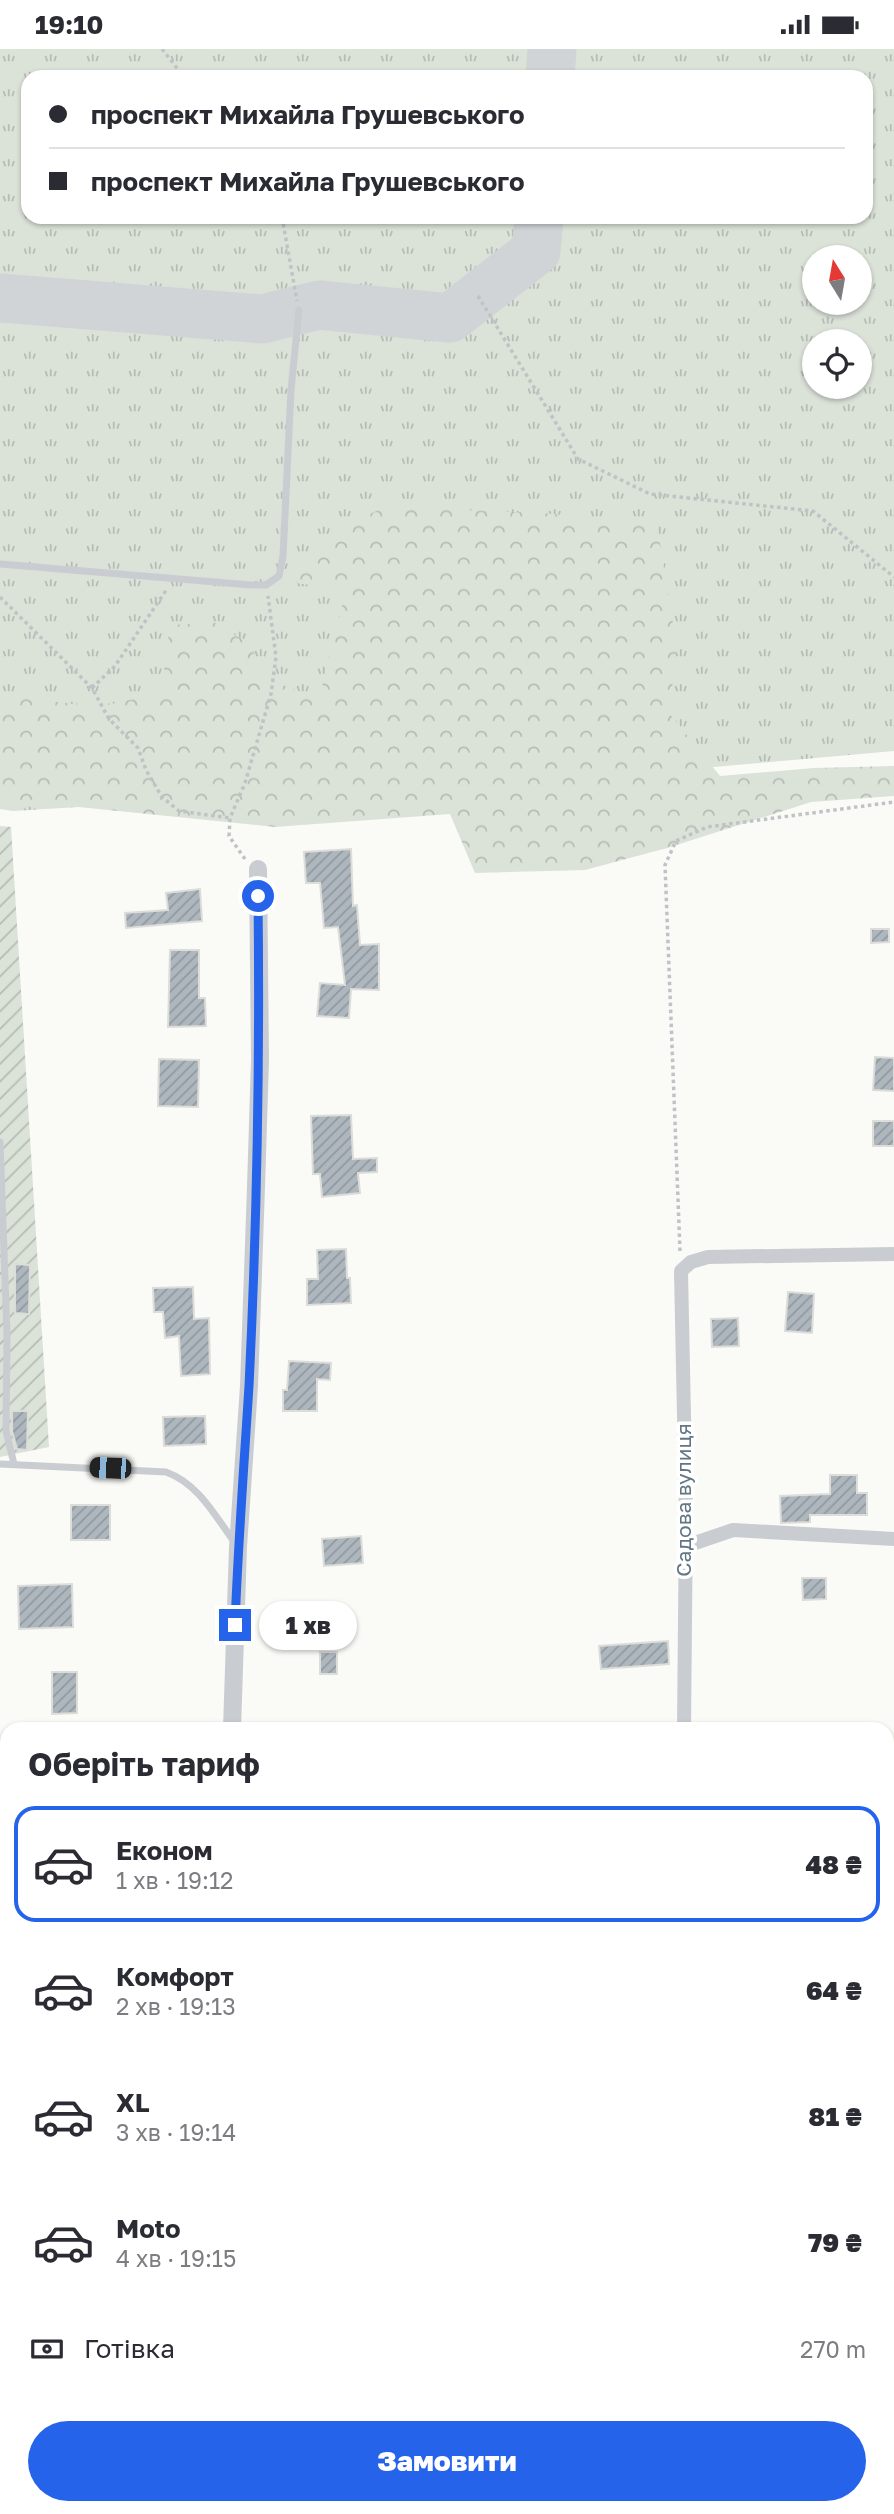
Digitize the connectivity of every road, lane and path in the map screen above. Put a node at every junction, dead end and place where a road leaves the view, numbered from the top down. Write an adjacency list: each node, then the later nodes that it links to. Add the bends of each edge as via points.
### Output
1 (162, 49): 2 (path)
2 (178, 70)
3 (283, 224): 5 (path)
4 (478, 296): 7 (path, via 578,459 650,494 813,511)
5 (299, 310): 9 (lane, via 283,556 279,576)
6 (0, 564): 8 (lane)
7 (894, 577)
8 (174, 578): 9 (lane); 11 (path, via 115,666)
9 (266, 585): 13 (path, via 276,657 271,694)
10 (0, 597): 11 (path)
11 (92, 688): 13 (path, via 109,719 138,748 162,797 179,811)
12 (894, 801): 17 (path, via 708,827 676,841 665,865)
13 (230, 818): 14 (path, via 229,835)
14 (258, 869): 21 (street, via 260,1059)
15 (0, 1142): 19 (lane, via 6,1431)
16 (894, 1254): 17 (street, via 708,1257)
17 (681, 1271): 22 (street, Садова вулиця)
18 (0, 1464): 19 (lane)
19 (13, 1464): 21 (lane, via 166,1472 195,1488)
20 (894, 1539): 22 (street, via 733,1530)
21 (238, 1546): 23 (street)
22 (686, 1546): 24 (street, Садова вулиця)
23 (232, 1722)
24 (684, 1722)

